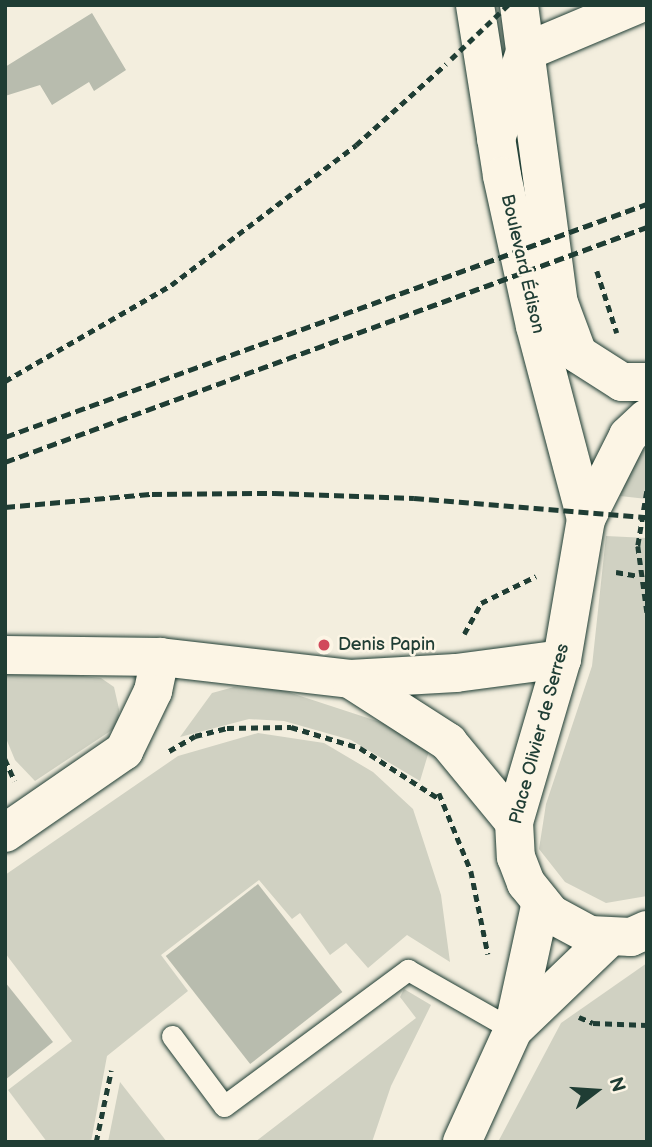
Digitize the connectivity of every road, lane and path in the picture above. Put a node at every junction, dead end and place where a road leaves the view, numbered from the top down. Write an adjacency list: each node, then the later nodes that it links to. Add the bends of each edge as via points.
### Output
1 (475, 5): 6 (main road, Boulevard Édison)
2 (508, 5): 7 (path, bridge, via 356,145 171,285)
3 (519, 5): 5 (main road, Boulevard Édison)
4 (636, 5): 5 (main road)
5 (525, 52): 6 (main road); 8 (main road, Boulevard Édison, via 559,303 578,354 622,382)
6 (496, 139): 11 (main road, Boulevard Édison, via 535,326)
7 (5, 381)
8 (647, 382)
9 (647, 418): 11 (main road, Place Olivier de Serres, via 628,436)
10 (647, 491): 14 (path, via 638,546)
11 (586, 519): 17 (main road, Place Olivier de Serres)
12 (543, 573): 13 (path)
13 (481, 603)
14 (647, 612)
15 (5, 654): 16 (main road)
16 (160, 657): 18 (main road); 21 (main road, via 153,691 124,751)
17 (562, 659): 18 (main road, via 456,673); 20 (main road, Place Olivier de Serres)
18 (350, 679): 20 (main road, via 448,742)
19 (166, 753): 25 (path, via 195,736 227,728 256,724 291,727 360,748 438,798 471,871 492,971)
20 (514, 822): 22 (main road, Place Olivier de Serres, via 516,857 526,883)
21 (5, 832)
22 (541, 902): 24 (main road, Place Olivier de Serres, via 569,927); 25 (main road)
23 (647, 930): 24 (main road, Place Olivier de Serres)
24 (609, 938): 25 (main road)
25 (532, 996): 26 (path, via 593,1023); 27 (main road)
26 (647, 1025)
27 (513, 1030): 28 (lane, via 408,970 225,1106); 31 (main road)
28 (172, 1036)
29 (111, 1071): 30 (path)
30 (96, 1142)
31 (462, 1142)

